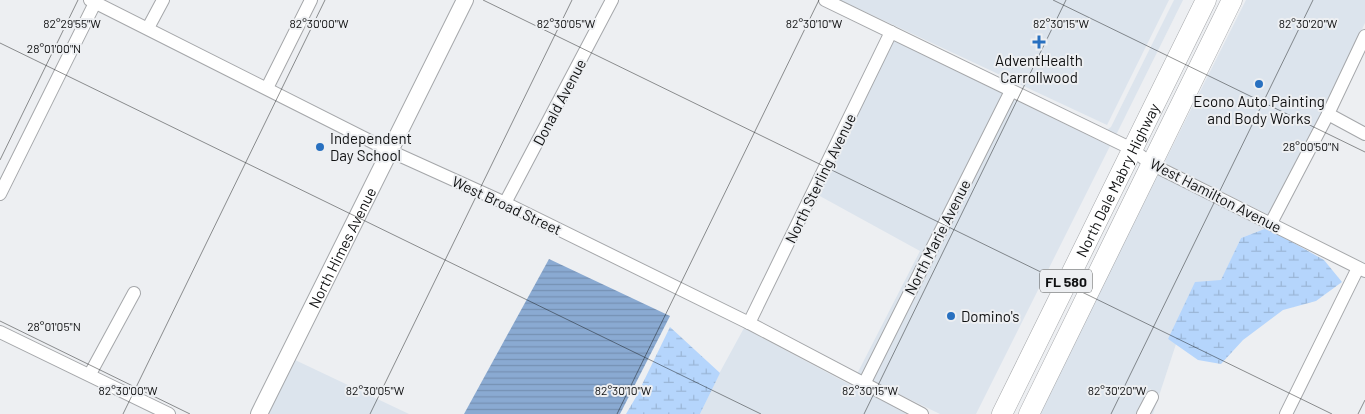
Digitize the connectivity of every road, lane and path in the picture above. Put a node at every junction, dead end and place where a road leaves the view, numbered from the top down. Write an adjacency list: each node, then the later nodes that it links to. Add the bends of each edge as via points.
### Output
1 (163, 0): 11 (street)
2 (311, 0): 14 (street)
3 (465, 0): 19 (street, North Himes Avenue)
4 (612, 0): 22 (street, Donald Avenue)
5 (825, 0): 12 (street, West Hamilton Avenue)
6 (1206, 0): 18 (main road, North Dale Mabry Highway / FL 580)
7 (1220, 0): 10 (main road, via 1217,7)
8 (1232, 0): 10 (main road, North Dale Mabry Highway / FL 580)
9 (92, 2): 11 (street, West Broad Street); 21 (street)
10 (1221, 23): 20 (main road, North Dale Mabry Highway / FL 580)
11 (148, 28): 14 (street, West Broad Street)
12 (891, 32): 15 (street, West Hamilton Avenue); 26 (street, North Sterling Avenue)
13 (1365, 36): 16 (street)
14 (267, 88): 19 (street, West Broad Street)
15 (1011, 90): 18 (street, West Hamilton Avenue); 30 (street, North Marie Avenue)
16 (1328, 114): 17 (street); 23 (street)
17 (1365, 134)
18 (1132, 149): 20 (street, West Hamilton Avenue); 27 (main road, North Dale Mabry Highway / FL 580)
19 (390, 151): 22 (street, West Broad Street); 33 (street, North Himes Avenue)
20 (1151, 164): 23 (street, West Hamilton Avenue); 37 (main road, North Dale Mabry Highway / FL 580)
21 (0, 194)
22 (506, 203): 26 (street, West Broad Street)
23 (1271, 223): 24 (street, West Hamilton Avenue)
24 (1362, 269): 39 (street)
25 (134, 293): 29 (street)
26 (749, 323): 30 (street, West Broad Street)
27 (1043, 329): 35 (main road, North Dale Mabry Highway / FL 580); 36 (main road, via 1041,361)
28 (0, 332): 29 (street)
29 (90, 374): 32 (street)
30 (864, 384): 34 (street, West Broad Street)
31 (1152, 397): 38 (street)
32 (169, 414)
33 (259, 414)
34 (922, 414)
35 (1002, 414)
36 (1014, 414)
37 (1029, 414)
38 (1143, 414)
39 (1286, 414)

